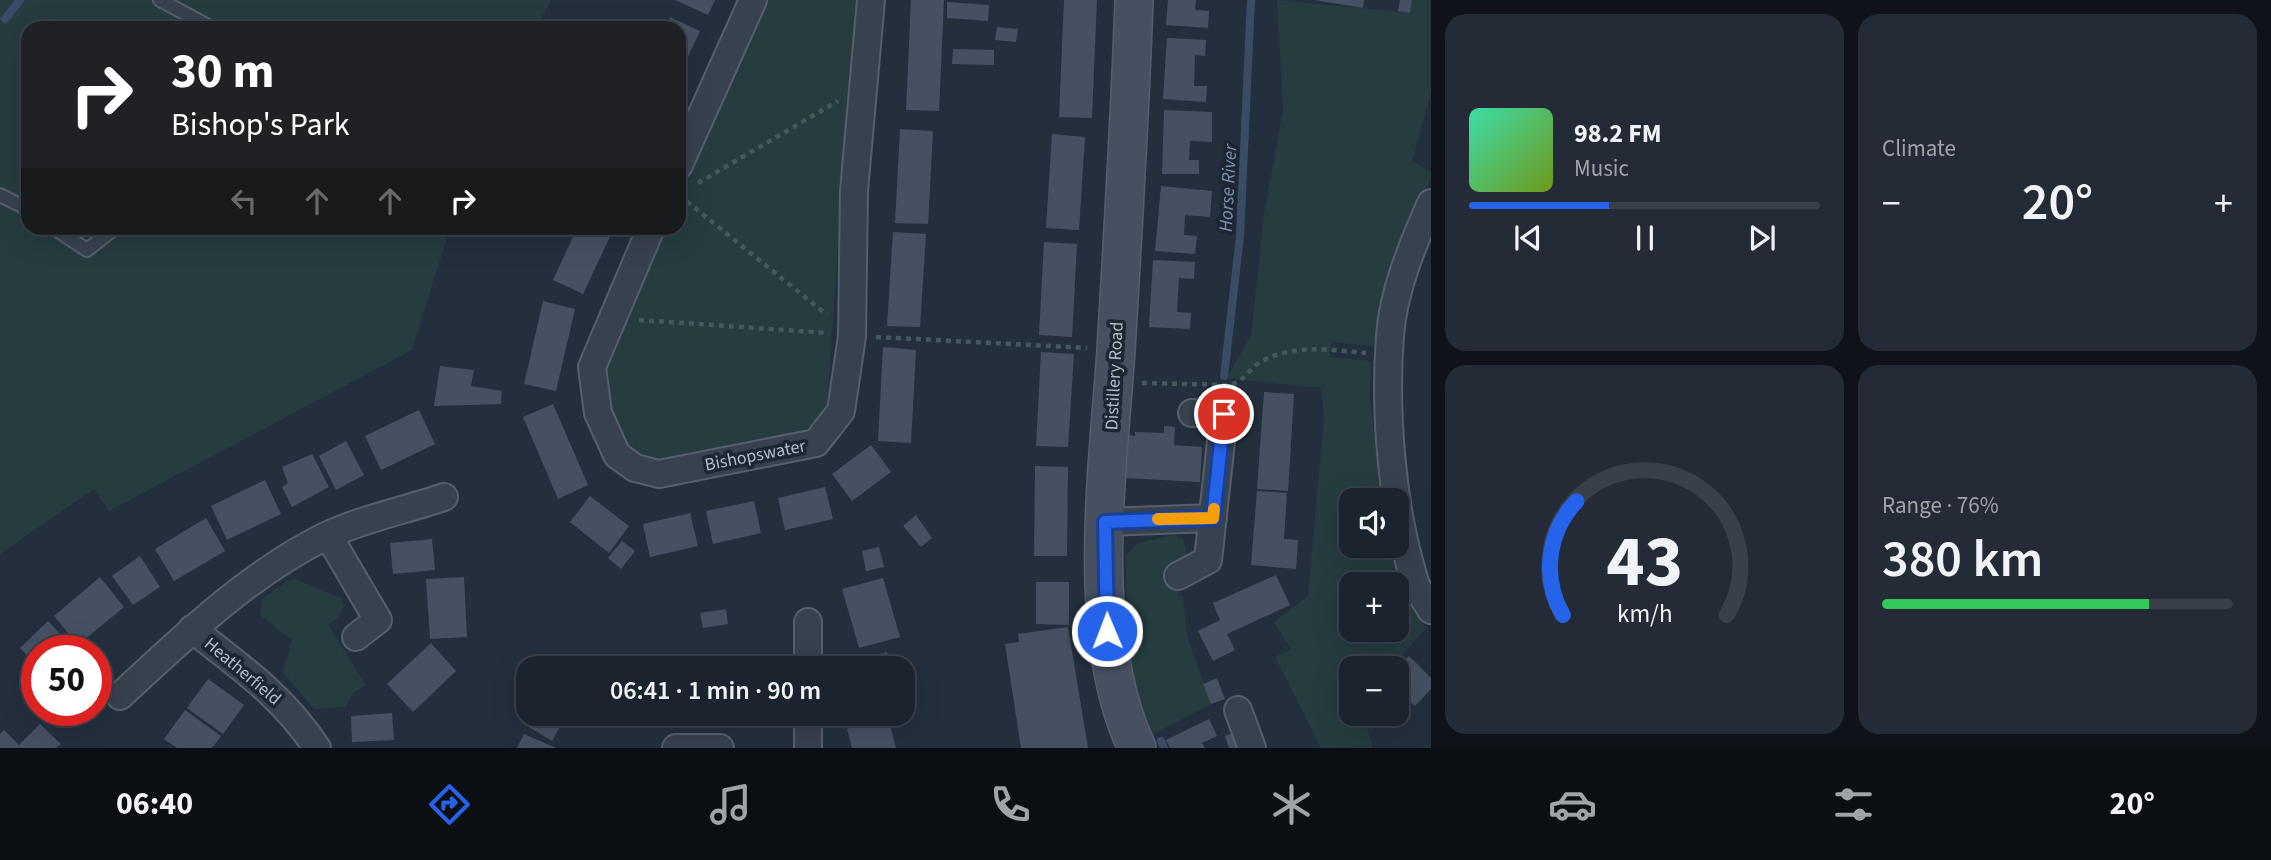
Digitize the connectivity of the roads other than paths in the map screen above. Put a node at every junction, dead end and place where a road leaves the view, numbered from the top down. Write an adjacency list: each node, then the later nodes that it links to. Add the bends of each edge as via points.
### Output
1 (160, 0): 5 (lane)
2 (753, 0): 6 (street)
3 (871, 0): 12 (street, Bishopswater, via 854,191 852,335 841,411 816,443 659,474 635,468 617,455 598,413 592,367)
4 (1134, 0): 16 (main road, Distillery Road)
5 (199, 21)
6 (686, 149)
7 (0, 195): 9 (lane)
8 (1431, 203): 19 (street, via 1409,257 1393,316 1390,355 1395,486 1415,584)
9 (21, 206)
10 (64, 235): 11 (lane, via 87,250)
11 (106, 235)
12 (648, 235)
13 (1192, 413): 15 (street, via 1224,414)
14 (443, 498): 17 (street, Heatherfield)
15 (1213, 518): 16 (street); 18 (street, via 1208,560)
16 (1105, 522): 31 (main road, Distillery Road, via 1107,631 1126,724)
17 (328, 535): 21 (street, Heatherfield, via 251,580); 22 (street, via 378,620)
18 (1178, 576)
19 (1431, 610)
20 (808, 622): 23 (street)
21 (192, 629): 24 (street, Heatherfield); 27 (street, Heatherfield, via 270,689)
22 (356, 637)
23 (808, 656)
24 (120, 696)
25 (1238, 710): 32 (street)
26 (808, 726): 30 (street)
27 (317, 748)
28 (676, 748): 29 (street)
29 (720, 748)
30 (808, 748)
31 (1137, 748)
32 (1252, 748)

